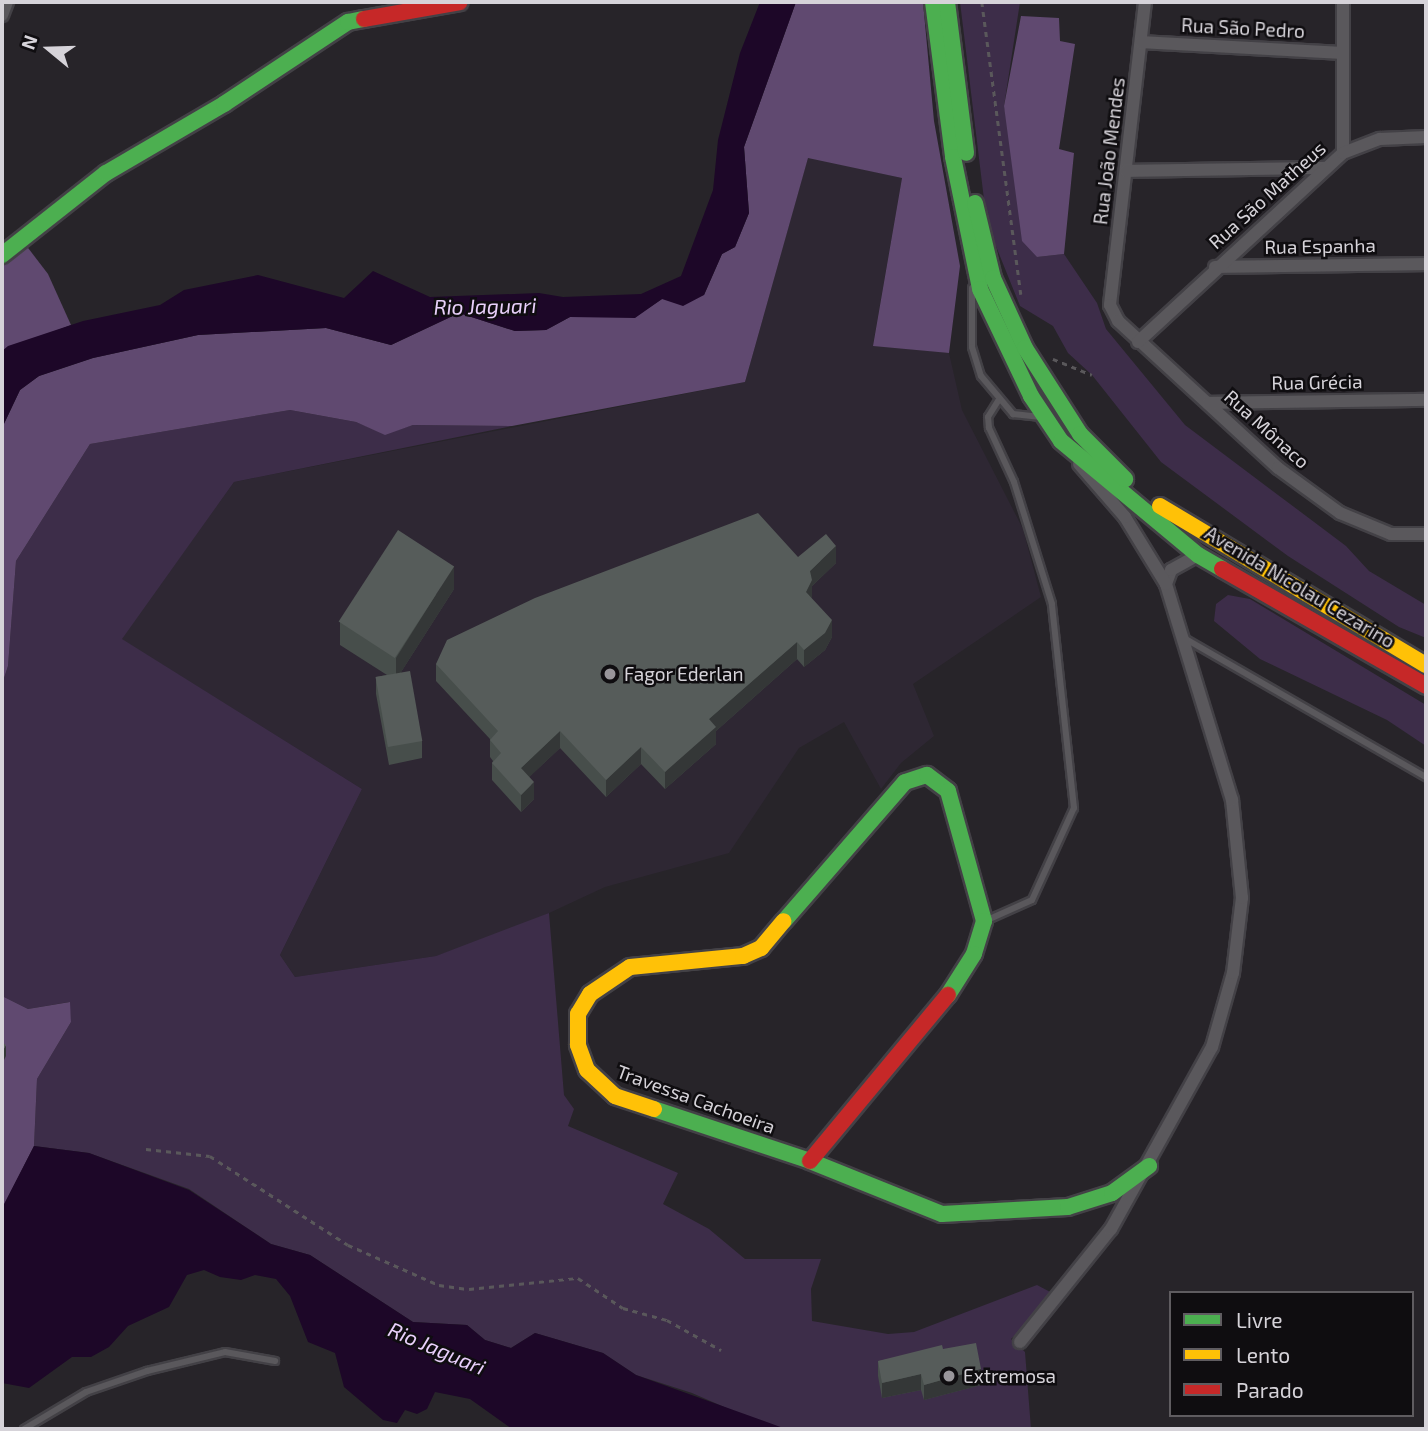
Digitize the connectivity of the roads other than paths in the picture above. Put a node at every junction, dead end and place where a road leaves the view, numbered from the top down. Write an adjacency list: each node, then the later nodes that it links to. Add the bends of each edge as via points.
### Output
1 (7, 2): 7 (street)
2 (460, 2): 15 (main road, via 348,22 225,104 106,173)
3 (933, 2): 14 (main road, Avenida Nicolau Cezarino, via 951,145)
4 (947, 2): 29 (main road, Avenida Nicolau Cezarino, via 968,166 993,278 1025,348 1080,434 1100,458 1169,513)
5 (1145, 2): 8 (street, Rua João Mendes)
6 (1343, 2): 9 (street, Rua São Matheus)
7 (2, 15)
8 (1141, 42): 9 (street, Rua São Pedro); 13 (street, Rua João Mendes)
9 (1342, 53): 11 (street, Rua São Matheus)
10 (1426, 137): 11 (street, via 1380,139)
11 (1343, 153): 12 (street, Rua São Matheus)
12 (1326, 168): 13 (street); 17 (street, Rua São Matheus)
13 (1126, 171): 18 (street, Rua João Mendes)
14 (972, 247): 21 (lane, via 972,347 981,376); 23 (main road, Avenida Nicolau Cezarino, via 980,289)
15 (2, 255)
16 (1426, 264): 17 (street, Rua Espanha)
17 (1215, 267): 19 (street, Rua São Matheus)
18 (1110, 305): 19 (street, Rua Mônaco)
19 (1139, 342): 22 (street, Rua Mônaco)
20 (1426, 400): 22 (street, Rua Grécia)
21 (998, 401): 23 (lane, via 1013,414); 32 (lane, via 988,417 989,429 1014,482 1052,604 1074,808 1032,900)
22 (1208, 402): 25 (street, Rua Mônaco, via 1278,468 1340,513 1391,534)
23 (1045, 418): 24 (main road, Avenida Nicolau Cezarino)
24 (1061, 440): 26 (main road, Avenida Nicolau Cezarino); 27 (street, via 1125,517)
25 (1426, 534)
26 (1198, 555): 27 (street, via 1171,570); 30 (main road, Avenida Nicolau Cezarino)
27 (1166, 584): 28 (street)
28 (1182, 637): 31 (lane); 34 (street, via 1232,800 1242,898 1223,1016 1212,1047)
29 (1426, 665)
30 (1426, 686)
31 (1426, 777)
32 (984, 922): 33 (main road, via 974,954 950,993); 33 (main road, Travessa Cachoeira, via 948,791 927,775 917,776 905,782 761,948 743,956 630,967 590,994 578,1014 578,1045 597,1084 615,1096)
33 (810, 1161): 34 (main road, Travessa Cachoeira, via 921,1209 964,1215 1068,1207 1112,1193)
34 (1149, 1166): 35 (street, via 1111,1229)
35 (1020, 1342)
36 (275, 1361): 37 (lane, via 225,1352 147,1370 86,1392)
37 (24, 1429)

